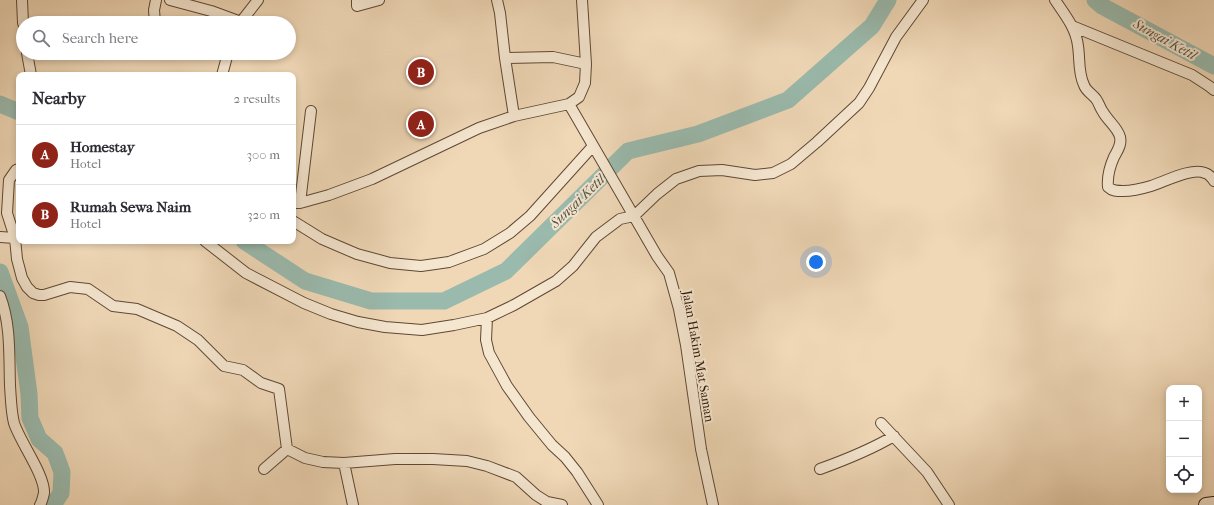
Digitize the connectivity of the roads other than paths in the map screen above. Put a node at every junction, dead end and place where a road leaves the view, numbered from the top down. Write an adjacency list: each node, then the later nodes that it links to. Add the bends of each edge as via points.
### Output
1 (22, 0): 11 (street)
2 (156, 0): 12 (street)
3 (170, 0): 13 (street)
4 (258, 0): 14 (street)
5 (357, 0): 6 (street, via 357,6)
6 (379, 0)
7 (497, 0): 16 (street)
8 (582, 0): 19 (street)
9 (923, 0): 30 (street, via 896,37 859,103 791,164 772,173 755,175 722,170 699,171 676,178)
10 (1055, 0): 15 (street)
11 (23, 16)
12 (155, 16)
13 (224, 16)
14 (245, 16)
15 (1072, 26): 22 (street, via 1192,75); 28 (street, via 1078,45 1084,88 1096,99 1118,132 1121,142 1108,177 1108,187 1115,191 1139,189 1195,172 1204,172)
16 (505, 58): 19 (street, via 553,57); 25 (street)
17 (28, 60): 20 (street)
18 (226, 60): 21 (street)
19 (586, 64): 23 (street, via 585,83 579,96)
20 (30, 72)
21 (223, 72)
22 (1214, 90)
23 (569, 104): 25 (street); 26 (street, Jalan Hakim Mat Saman)
24 (311, 111): 29 (street)
25 (514, 116): 29 (street, via 478,128 372,179 329,195)
26 (593, 146): 30 (street, Jalan Hakim Mat Saman); 31 (street, via 530,216 510,233 484,249 449,262 421,266 390,263 358,254 322,239)
27 (16, 170): 33 (street, via 9,180 7,206)
28 (1214, 181)
29 (296, 203)
30 (634, 216): 36 (street, via 620,219 596,237 573,266 556,280); 48 (street, Jalan Hakim Mat Saman, via 669,273 675,291 686,345 701,449)
31 (296, 223)
32 (2, 237): 33 (street)
33 (15, 238): 39 (street, via 22,278 33,294 44,295 70,287 88,290 113,306 137,309 177,326 198,340 224,366 243,370 261,383 279,389)
34 (209, 244): 36 (street, via 246,273 304,303 358,322 422,330)
35 (0, 296): 44 (street, via 8,323 14,423 41,481 44,492)
36 (487, 318): 47 (street, via 486,340 489,353 507,386 529,417 577,472)
37 (881, 423): 38 (street)
38 (894, 436): 42 (street, via 854,457); 49 (street, via 927,472)
39 (287, 449): 40 (street, via 305,458); 41 (street)
40 (344, 463): 45 (street); 46 (street, via 395,459 468,461 516,477 547,502)
41 (264, 469)
42 (820, 469)
43 (1214, 504): 50 (main road)
44 (40, 505)
45 (353, 505)
46 (562, 505)
47 (598, 505)
48 (713, 505)
49 (949, 505)
50 (1206, 505)

